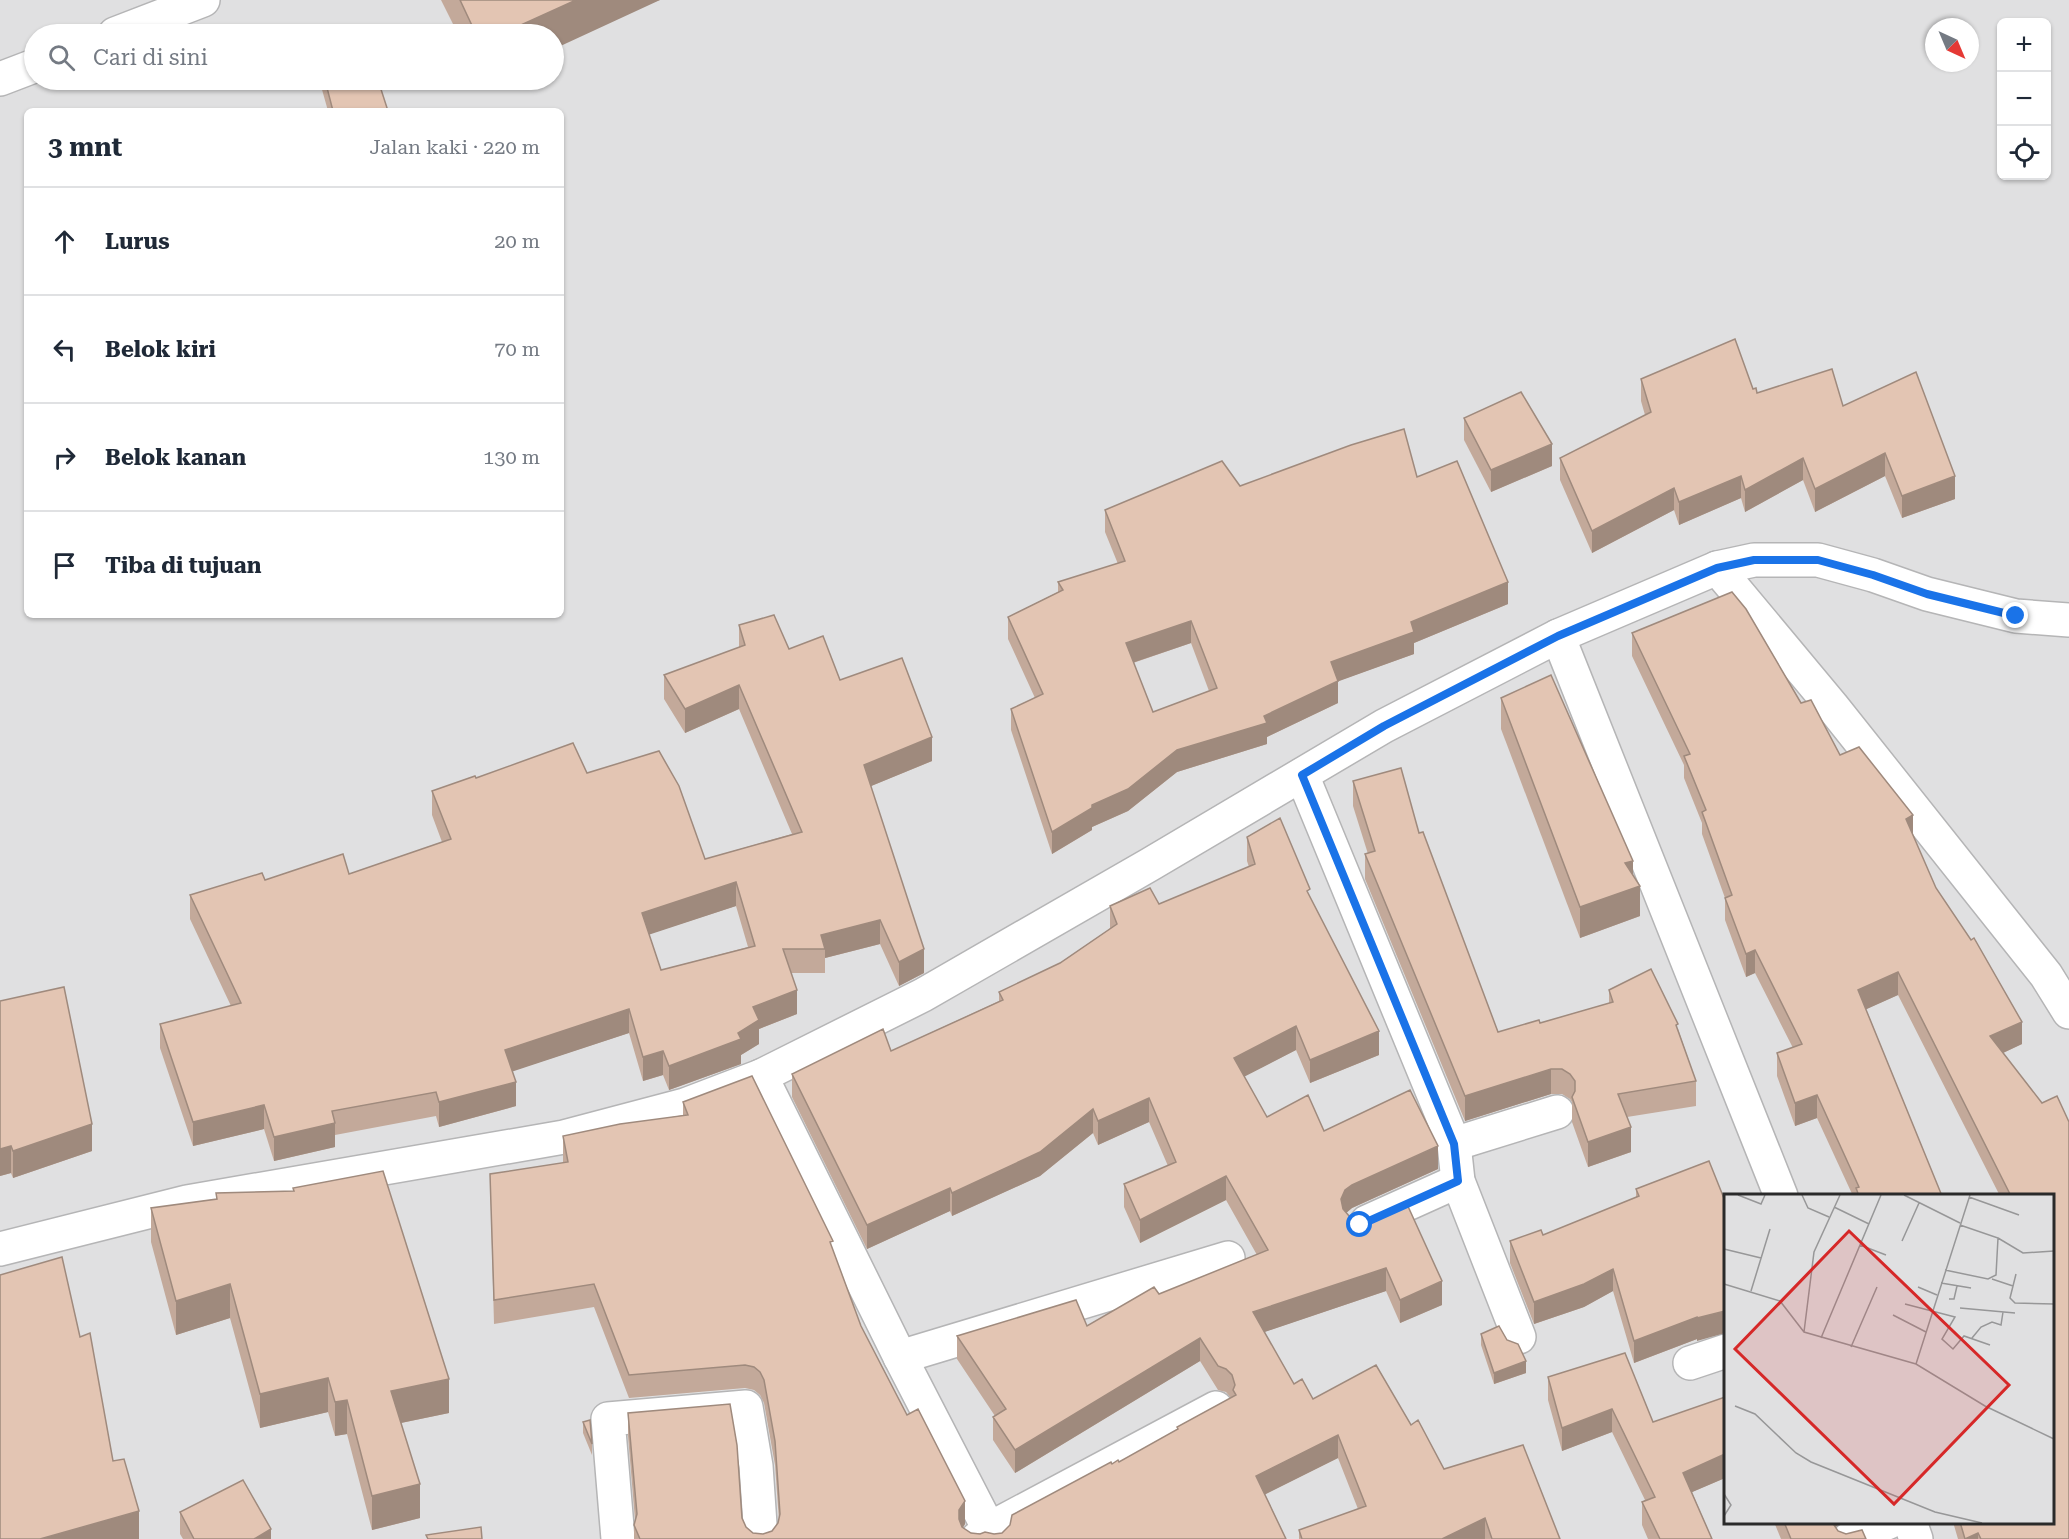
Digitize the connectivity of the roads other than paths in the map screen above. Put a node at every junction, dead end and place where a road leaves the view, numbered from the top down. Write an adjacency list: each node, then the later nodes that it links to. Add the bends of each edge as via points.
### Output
1 (203, 0): 2 (street)
2 (141, 24)
3 (24, 70): 4 (street)
4 (0, 79)
5 (1717, 568): 6 (street, via 1754,560 1818,560 1927,594 2016,616); 7 (street); 9 (street, via 2039,966)
6 (2069, 620)
7 (1558, 636): 8 (street, via 1384,726); 14 (street)
8 (1302, 775): 10 (street, via 923,995); 12 (street)
9 (2069, 1012)
10 (761, 1076): 16 (street, via 685,1104 564,1137 187,1202); 20 (street)
11 (1557, 1112): 12 (street)
12 (1454, 1144): 13 (street)
13 (1458, 1181): 15 (street); 18 (street)
14 (1780, 1194)
15 (1360, 1225)
16 (0, 1249)
17 (1228, 1258): 20 (street)
18 (1519, 1337)
19 (1724, 1351): 21 (street)
20 (900, 1357): 25 (street)
21 (1690, 1363)
22 (1216, 1408): 25 (street)
23 (1884, 1524): 28 (street)
24 (1911, 1524): 29 (street)
25 (987, 1536)
26 (618, 1539): 27 (street, via 608,1419 746,1407 756,1466)
27 (761, 1539)
28 (1849, 1539)
29 (1916, 1539)

